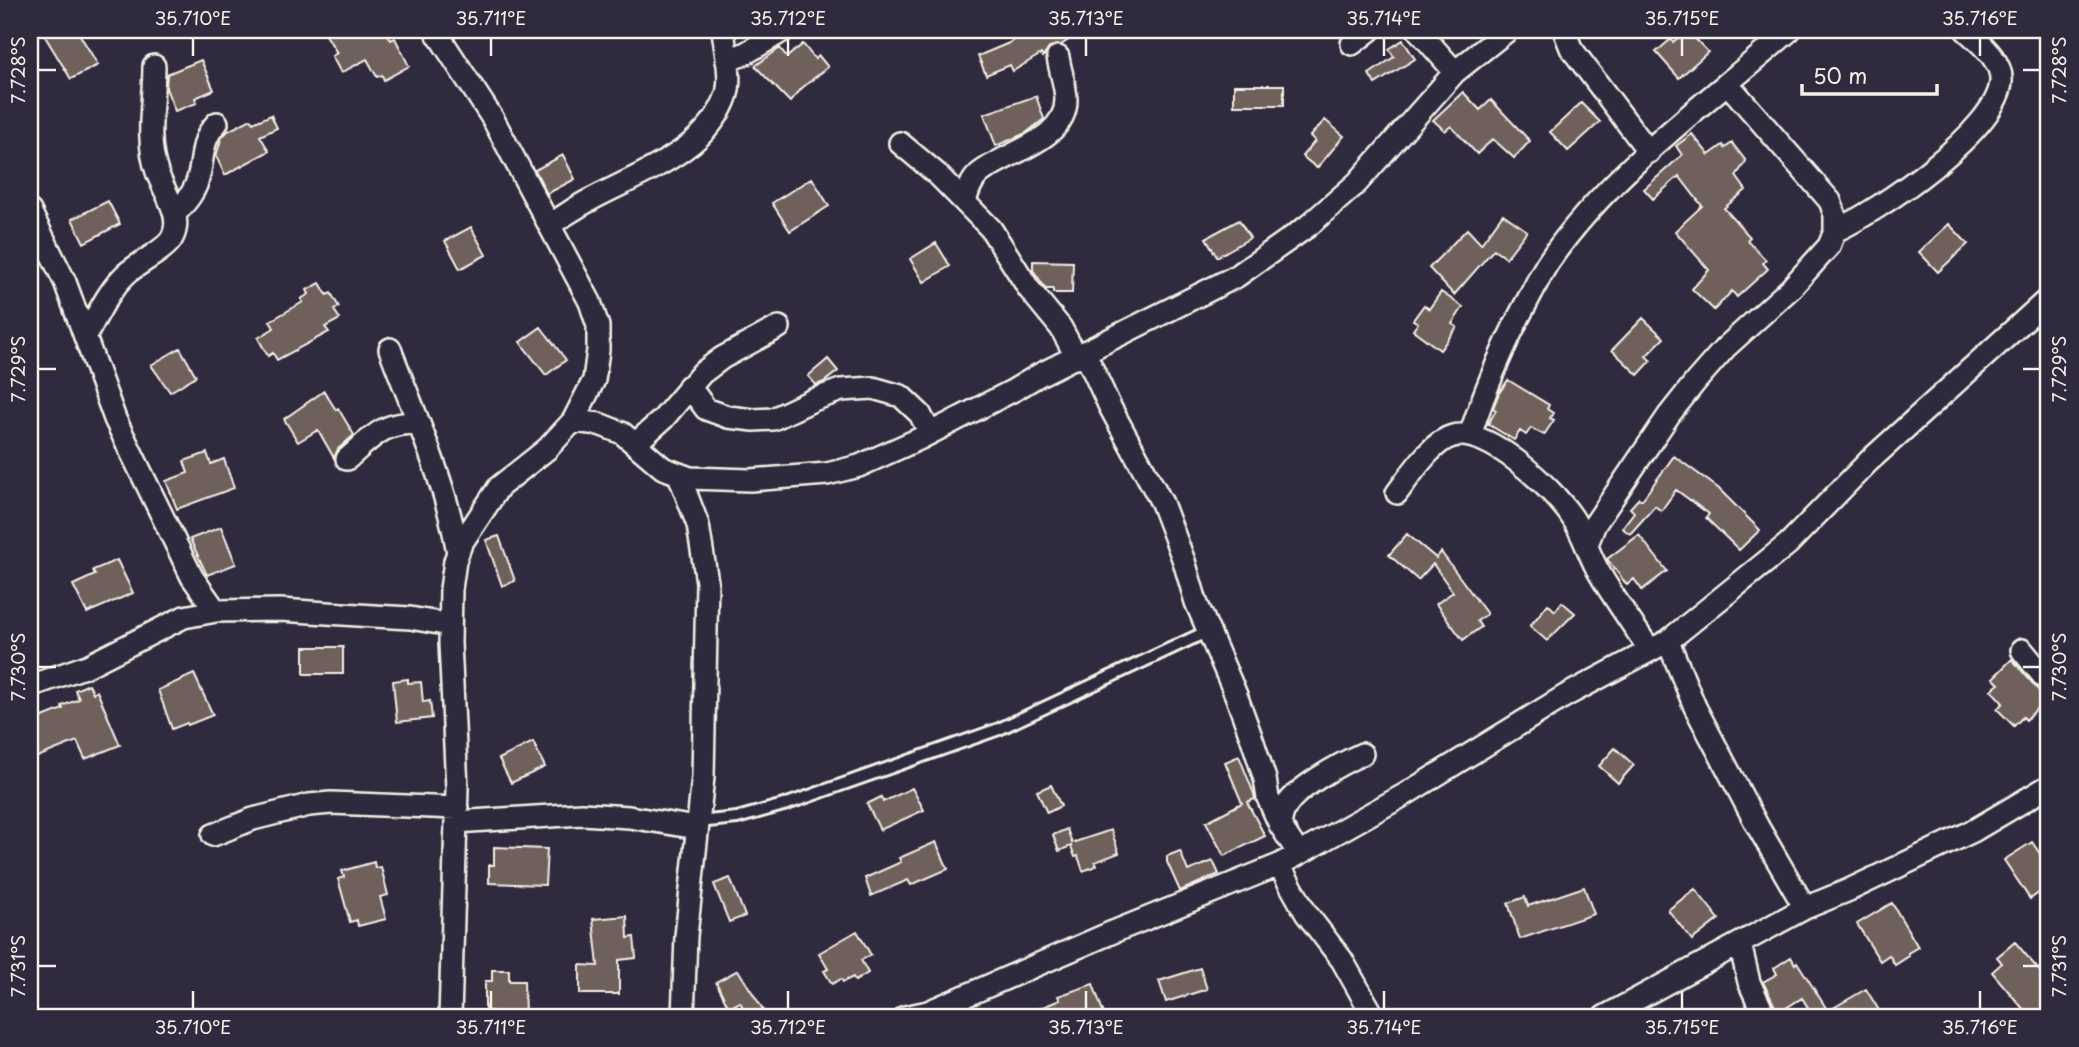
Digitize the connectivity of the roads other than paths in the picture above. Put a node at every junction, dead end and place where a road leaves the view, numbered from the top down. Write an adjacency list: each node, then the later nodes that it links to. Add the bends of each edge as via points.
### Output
1 (435, 30): 22 (street, via 493,119)
2 (723, 30): 12 (street)
3 (784, 30): 12 (street)
4 (1370, 30): 10 (street)
5 (1418, 30): 14 (street)
6 (1508, 30): 14 (street)
7 (1564, 30): 18 (street, via 1571,48)
8 (1790, 30): 15 (street)
9 (1966, 30): 23 (street, via 1999,67 2000,86 1990,110 1926,174)
10 (1352, 44)
11 (1058, 57): 19 (street, via 1065,112 1042,139 978,174)
12 (727, 61): 22 (street, via 728,91 719,114 702,133 673,158)
13 (154, 66): 21 (street, via 151,152)
14 (1455, 72): 28 (street, via 1357,183 1308,226 1237,276)
15 (1728, 84): 18 (street); 23 (street, via 1830,201)
16 (217, 123): 21 (street, via 204,142 195,188)
17 (900, 143): 19 (street)
18 (1649, 152): 33 (street, via 1597,202 1548,262 1515,324)
19 (965, 202): 28 (street, via 991,229 1029,289)
20 (30, 211): 26 (street, via 65,282)
21 (176, 214): 26 (street, via 176,231 170,242 125,275)
22 (549, 225): 30 (street, via 598,326 594,380)
23 (1835, 231): 38 (street, via 1829,246 1791,288 1725,348 1676,406 1595,524)
24 (2049, 298): 43 (street, via 1869,461 1788,544)
25 (779, 327): 29 (street, via 722,358)
26 (85, 337): 40 (street, via 115,419 192,577)
27 (390, 349): 31 (street)
28 (1081, 355): 32 (street); 42 (street, via 1162,503)
29 (690, 386): 32 (street, via 706,409 754,420 773,419 841,390 873,388 901,396 920,414); 34 (street)
30 (573, 421): 34 (street, via 599,424); 39 (street, via 547,449 499,487)
31 (419, 424): 35 (street, via 392,425); 39 (street)
32 (930, 433): 36 (street, via 859,466 827,474 750,480)
33 (1470, 436): 37 (street, via 1452,436 1438,444); 38 (street, via 1497,448 1553,492)
34 (636, 443): 36 (street, via 663,468)
35 (347, 459)
36 (679, 475): 50 (street, via 698,525 707,582 703,777)
37 (1397, 492)
38 (1587, 544): 43 (street, via 1598,571)
39 (458, 553): 41 (street)
40 (216, 611): 41 (street, via 280,610); 46 (street, via 184,617 87,666)
41 (450, 625): 49 (street)
42 (1208, 631): 50 (lane, via 999,729 788,804); 51 (street, via 1236,695)
43 (1659, 646): 53 (street, via 1565,696); 55 (street)
44 (2022, 650): 45 (street)
45 (2049, 683)
46 (30, 686)
47 (1362, 754): 51 (street, via 1301,792 1285,806)
48 (2049, 786): 55 (street, via 1973,831)
49 (456, 815): 50 (street, via 582,814); 52 (street, via 331,803 253,819); 57 (street)
50 (697, 825): 58 (street)
51 (1280, 825): 53 (street)
52 (213, 835)
53 (1299, 854): 54 (street)
54 (1279, 864): 59 (street, via 928,1012); 60 (street)
55 (1805, 908): 56 (street)
56 (1740, 944): 61 (street); 62 (street, via 1749,982)
57 (450, 1017)
58 (683, 1017)
59 (905, 1017)
60 (1374, 1017)
61 (1604, 1017)
62 (1765, 1017)

